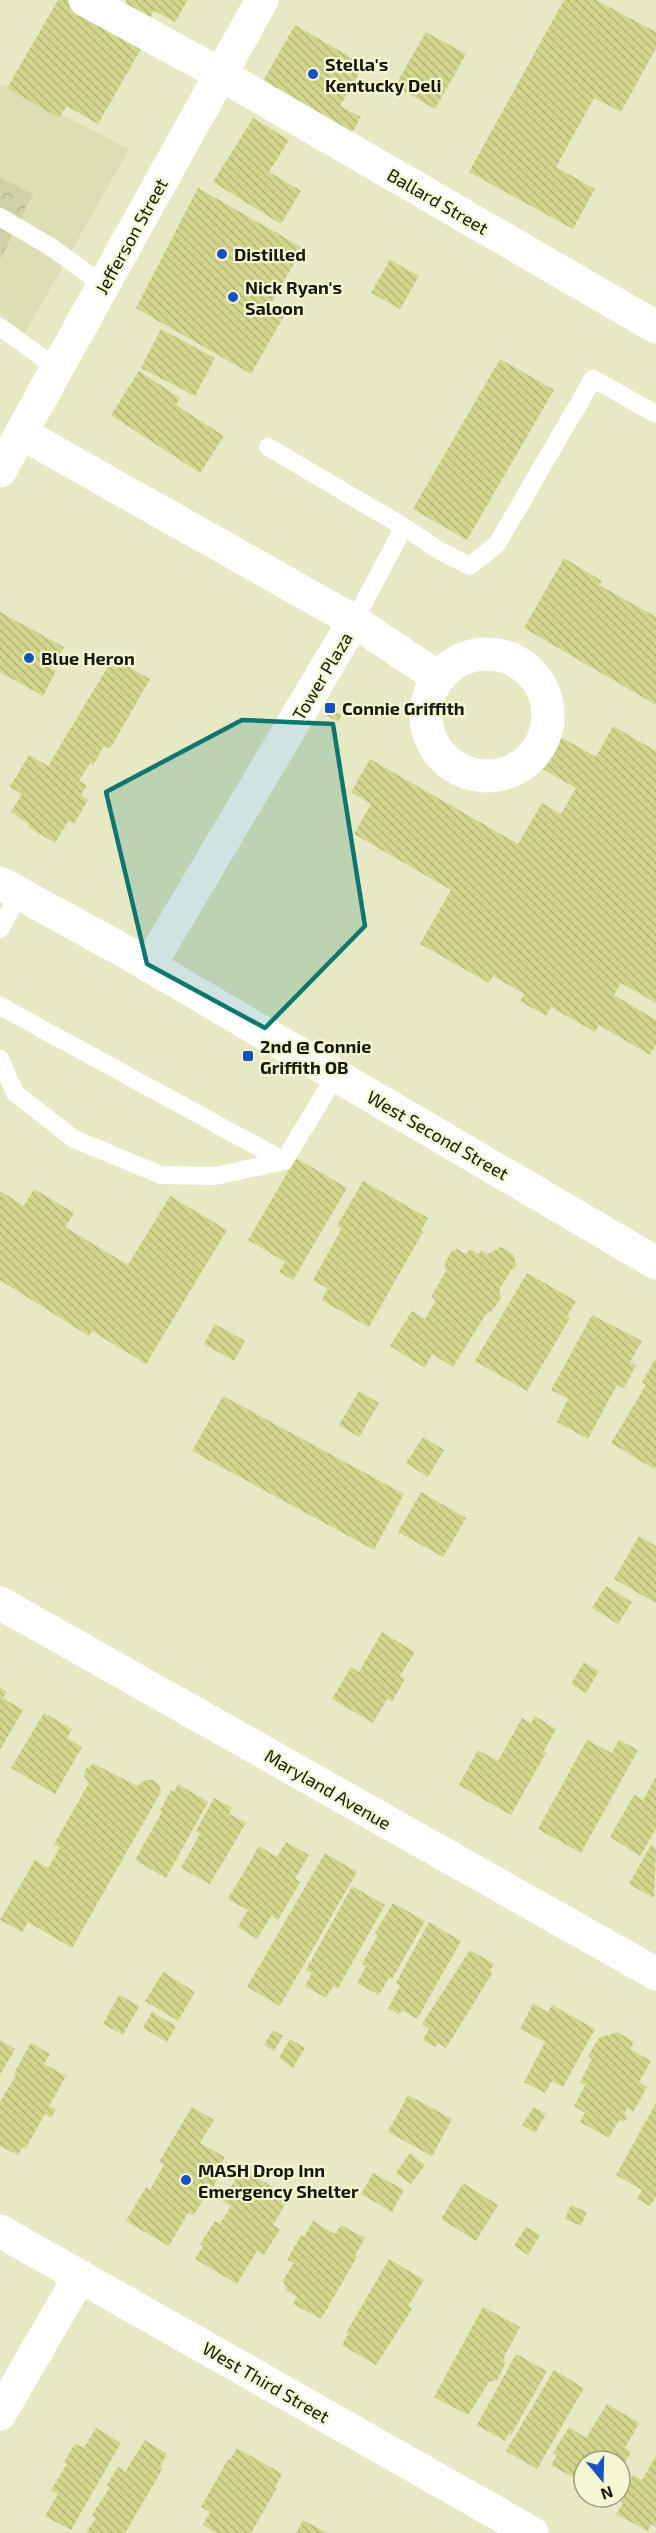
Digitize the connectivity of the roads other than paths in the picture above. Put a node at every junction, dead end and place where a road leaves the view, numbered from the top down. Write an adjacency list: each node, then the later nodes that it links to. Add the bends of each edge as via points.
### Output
1 (85, 0): 3 (street, Ballard Street)
2 (261, 0): 3 (street, Jefferson Street)
3 (220, 74): 5 (street, Jefferson Street); 7 (street, Ballard Street)
4 (0, 217): 5 (lane)
5 (104, 285): 8 (street, Jefferson Street)
6 (0, 327): 8 (lane)
7 (656, 327)
8 (57, 368): 10 (street, Jefferson Street)
9 (656, 414): 13 (lane, via 593,379 497,544 470,566)
10 (21, 433): 12 (street, Jefferson Street); 14 (street, Tower Plaza)
11 (268, 447): 13 (lane)
12 (0, 471)
13 (404, 527): 14 (lane)
14 (354, 621): 15 (street); 18 (street, Tower Plaza)
15 (439, 678)
16 (10, 889): 17 (lane); 18 (street, West Second Street)
17 (0, 929)
18 (149, 966): 21 (street, West Second Street)
19 (0, 1006): 22 (lane)
20 (0, 1059): 22 (lane, via 15,1093 74,1139 161,1176 215,1176)
21 (336, 1076): 22 (lane); 23 (street, West Second Street)
22 (284, 1161)
23 (656, 1263)
24 (0, 1603): 25 (street, Maryland Avenue)
25 (656, 1974)
26 (0, 2231): 27 (street, West Third Street)
27 (80, 2276): 28 (street); 29 (street, West Third Street)
28 (0, 2414)
29 (532, 2533)

